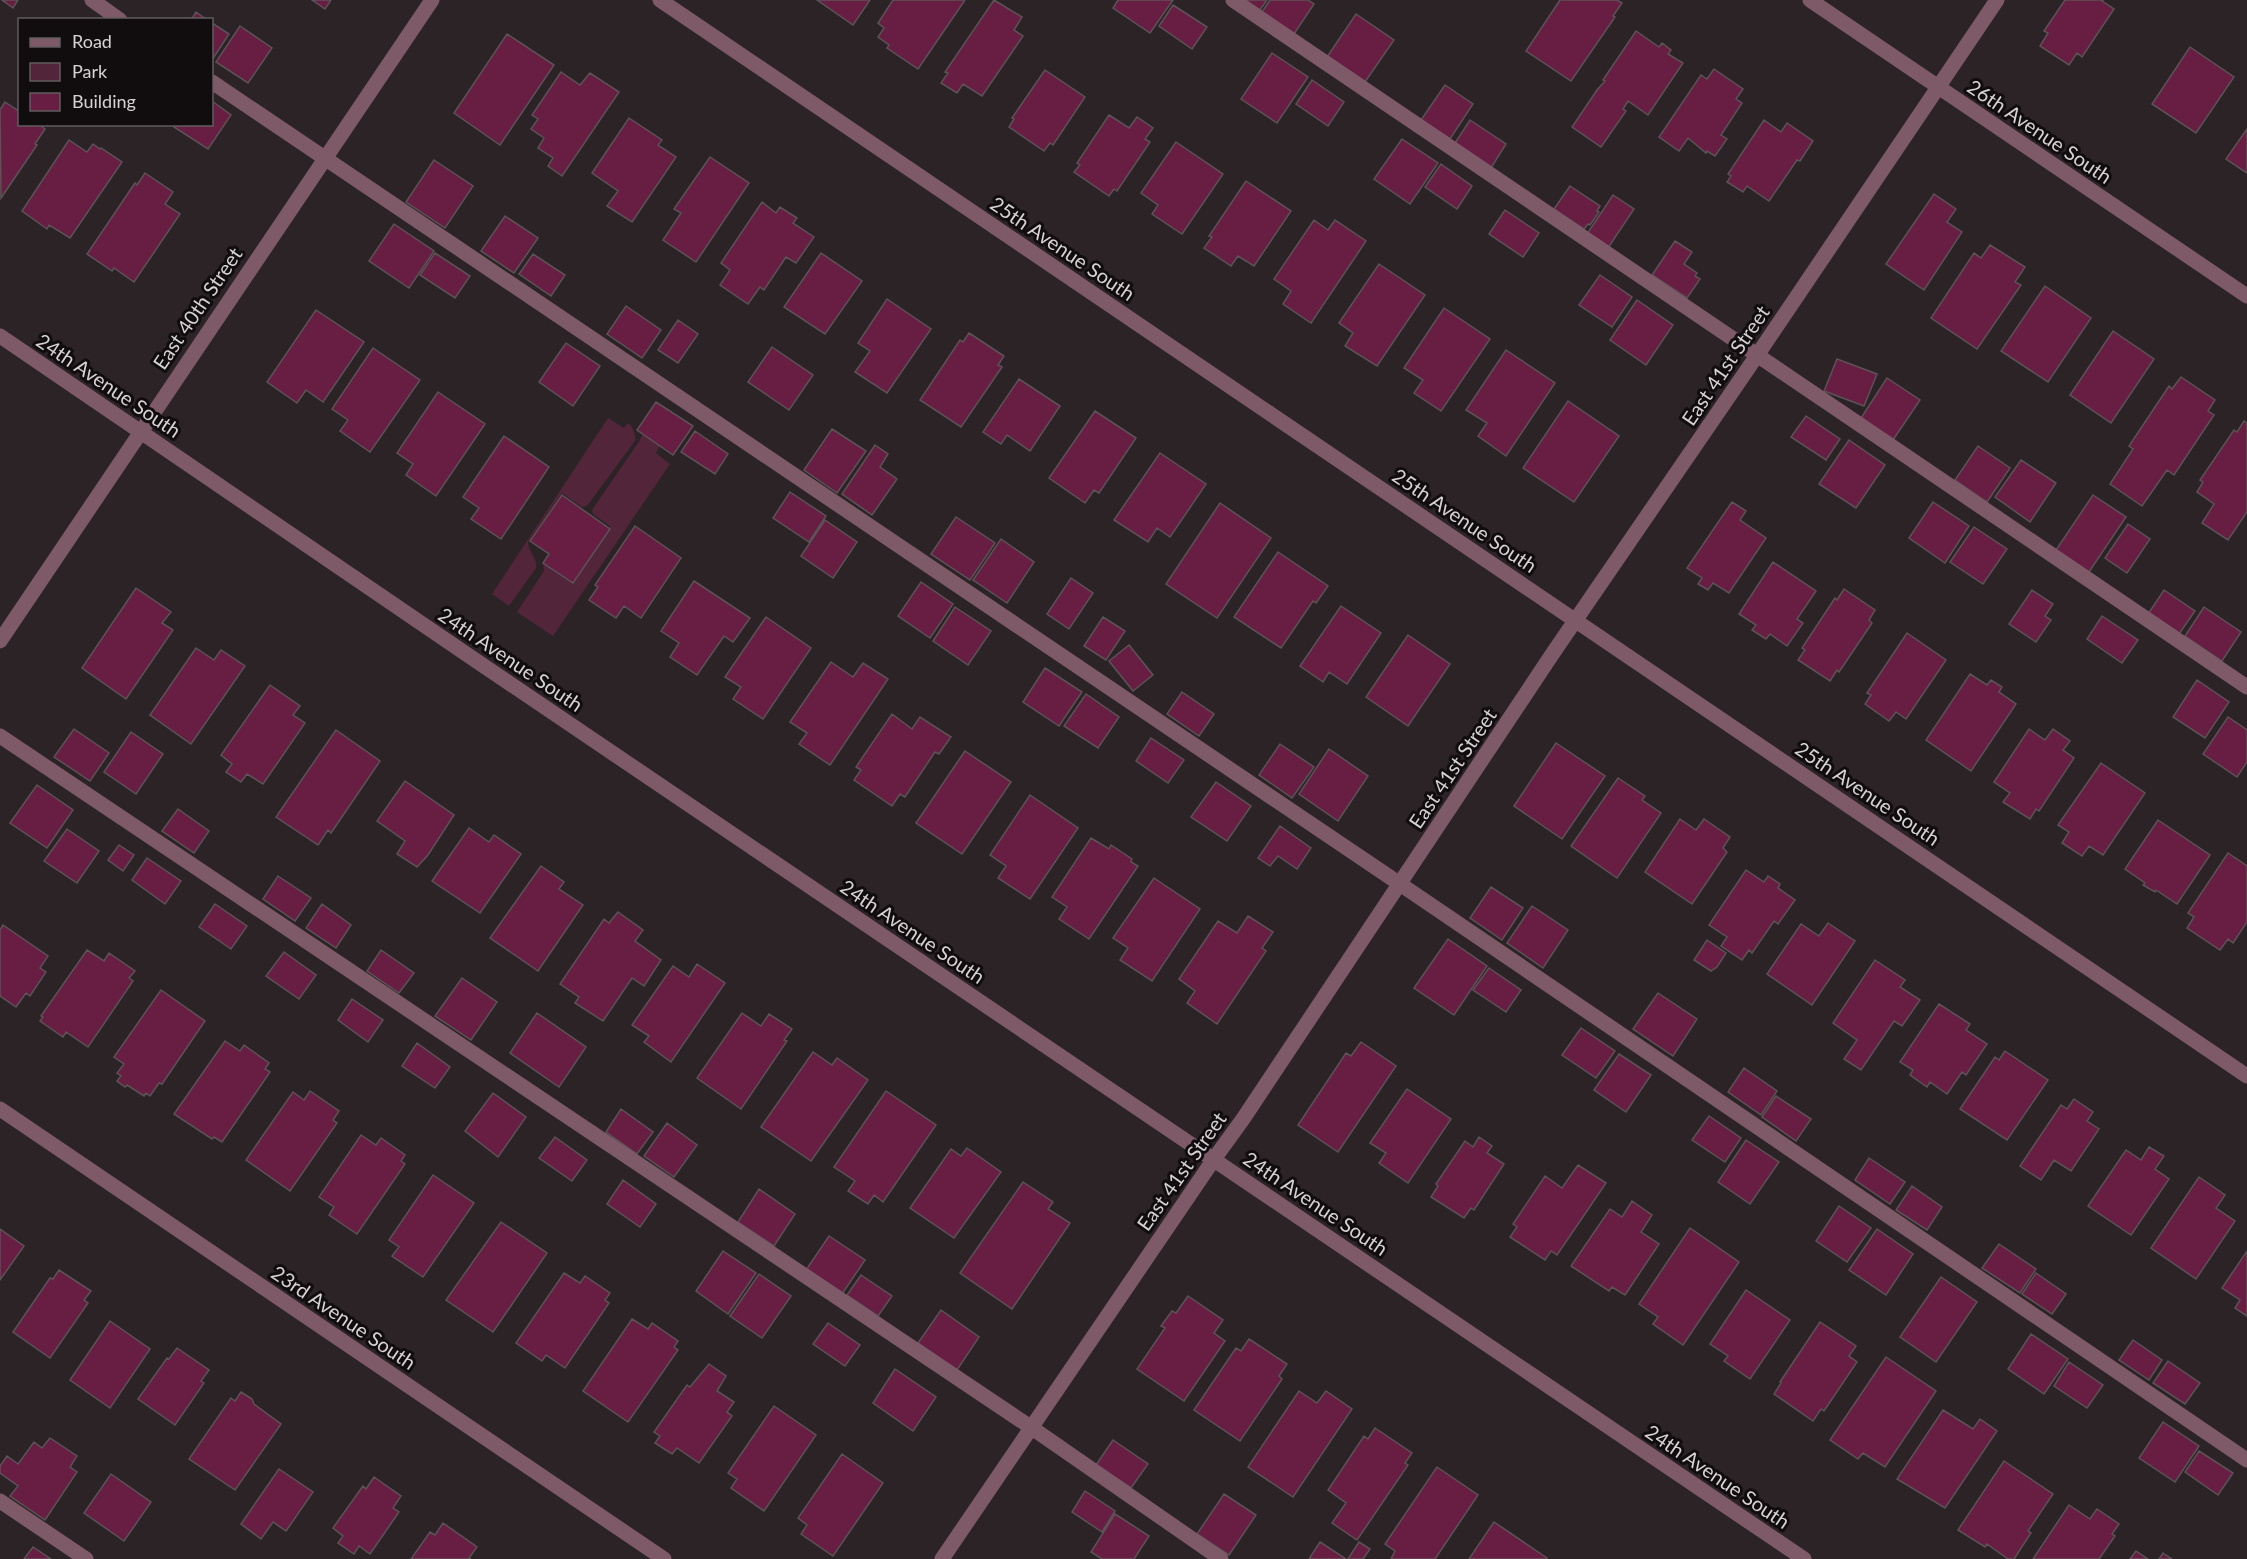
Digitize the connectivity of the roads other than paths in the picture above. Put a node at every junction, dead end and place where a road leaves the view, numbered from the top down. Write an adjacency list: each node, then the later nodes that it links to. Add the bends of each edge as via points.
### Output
1 (92, 0): 7 (street)
2 (432, 0): 10 (street, East 40th Street)
3 (660, 0): 15 (street, 25th Avenue South)
4 (1233, 0): 13 (street)
5 (1810, 0): 9 (street, 26th Avenue South)
6 (1997, 0): 9 (street, East 41st Street)
7 (117, 18)
8 (213, 83): 10 (street)
9 (1938, 87): 11 (street, 26th Avenue South); 13 (street, East 41st Street)
10 (323, 159): 14 (street, East 40th Street); 19 (street)
11 (2247, 296)
12 (0, 336): 14 (street, 24th Avenue South)
13 (1758, 354): 15 (street, East 41st Street); 17 (street)
14 (140, 432): 16 (street, East 40th Street); 22 (street, 24th Avenue South)
15 (1576, 620): 19 (street, East 41st Street); 20 (street, 25th Avenue South)
16 (0, 641)
17 (2247, 687)
18 (0, 736): 23 (street)
19 (1400, 884): 22 (street, East 41st Street); 24 (street)
20 (2247, 1076)
21 (0, 1109): 27 (street, 23rd Avenue South)
22 (1214, 1159): 23 (street, East 41st Street); 30 (street, 24th Avenue South)
23 (1032, 1428): 28 (street, East 41st Street); 29 (street)
24 (2247, 1460)
25 (0, 1502): 26 (street)
26 (86, 1559)
27 (664, 1559)
28 (942, 1559)
29 (1221, 1559)
30 (1804, 1559)

